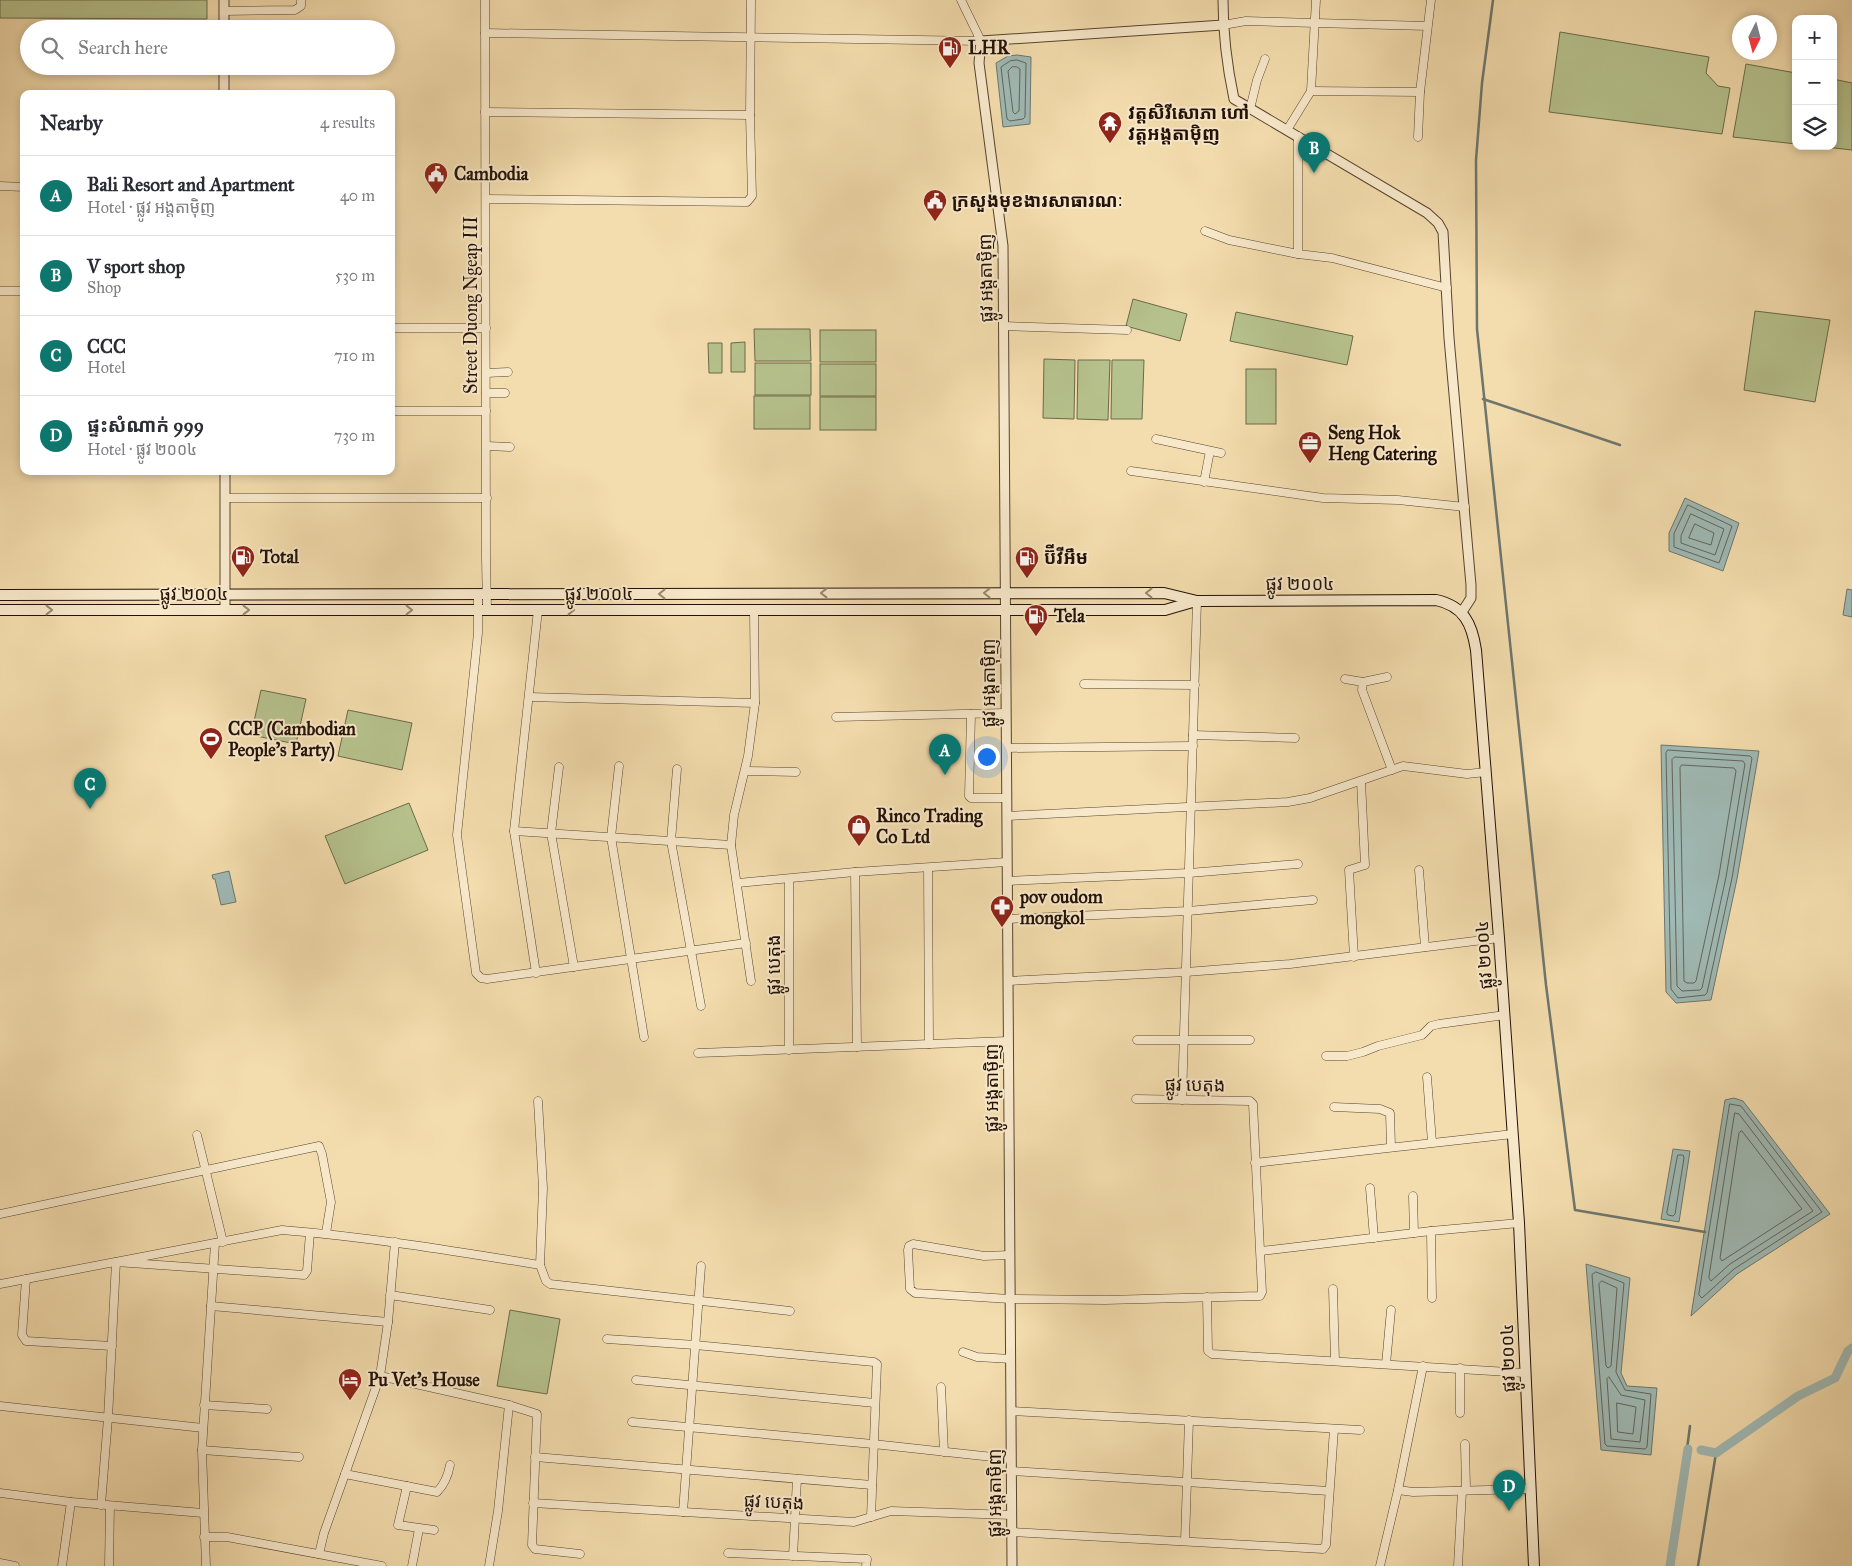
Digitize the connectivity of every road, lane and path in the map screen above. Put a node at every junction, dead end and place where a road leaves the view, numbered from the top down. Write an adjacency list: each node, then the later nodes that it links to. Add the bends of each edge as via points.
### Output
1 (224, 0): 9 (street)
2 (301, 0): 9 (street, via 301,6 295,10)
3 (484, 0): 14 (street, Street Duong Ngeap III)
4 (751, 0): 15 (street)
5 (961, 0): 16 (street)
6 (1223, 0): 12 (street)
7 (1316, 0): 11 (street)
8 (1431, 0): 13 (street)
9 (224, 11): 10 (street)
10 (224, 20)
11 (1315, 23): 12 (street, via 1246,20); 13 (street); 20 (street)
12 (1223, 25): 16 (street); 22 (street, via 1234,100)
13 (1427, 26): 21 (street)
14 (485, 33): 15 (street); 23 (street, Street Duong Ngeap III)
15 (750, 37): 16 (street); 24 (street)
16 (981, 41): 36 (street, ផ្លូវ អង្តតាម៉ិញ, via 979,63 1002,246)
17 (1265, 59): 22 (street)
18 (224, 75): 19 (street)
19 (224, 90)
20 (1311, 91): 21 (street); 25 (street)
21 (1420, 92): 27 (street)
22 (1250, 109): 25 (street)
23 (485, 112): 24 (street); 30 (street, Street Duong Ngeap III)
24 (750, 115): 30 (street, via 752,196 748,202)
25 (1287, 130): 26 (street)
26 (1298, 136): 32 (street); 33 (street, via 1428,213 1438,223 1443,232)
27 (1418, 137)
28 (0, 186): 29 (street)
29 (20, 186)
30 (486, 198): 38 (street, Street Duong Ngeap III)
31 (1205, 231): 32 (street, via 1229,240)
32 (1298, 254): 33 (street, via 1332,258)
33 (1447, 288): 56 (street)
34 (0, 291): 35 (street)
35 (20, 291)
36 (1003, 326): 39 (street); 57 (street, ផ្លូវ អង្តតាម៉ិញ)
37 (395, 328): 38 (street)
38 (486, 328): 41 (street, Street Duong Ngeap III)
39 (1127, 330)
40 (508, 372): 41 (street)
41 (486, 373): 42 (street, Street Duong Ngeap III)
42 (486, 393): 43 (street); 45 (street, Street Duong Ngeap III)
43 (505, 393)
44 (395, 411): 45 (street)
45 (486, 411): 47 (street, Street Duong Ngeap III)
46 (1156, 439): 49 (street)
47 (487, 446): 48 (street); 55 (street, Street Duong Ngeap III)
48 (510, 447)
49 (1210, 450): 50 (street); 53 (street)
50 (1222, 453)
51 (1130, 471): 53 (street)
52 (225, 475): 54 (street)
53 (1204, 482): 56 (street, via 1323,498 1398,500)
54 (225, 498): 55 (street); 58 (street)
55 (487, 498): 59 (street, Street Duong Ngeap III)
56 (1465, 507): 68 (street, via 1471,591)
57 (1005, 593): 59 (main road, ផ្លូវ ២០០៤, one-way to 59); 61 (main road, ផ្លូវ ២០០៤, one-way to 57, via 1164,593); 67 (street, ផ្លូវ អង្តតាម៉ិញ)
58 (225, 594): 59 (main road, ផ្លូវ ២០០៤); 60 (main road, ផ្លូវ ២០០៤); 63 (street)
59 (483, 594): 64 (street, Street Duong Ngeap III)
60 (0, 595)
61 (1197, 601): 67 (main road, ផ្លូវ ២០០៤, via 1164,610); 68 (main road, ផ្លូវ ២០០៤, via 1428,600 1442,601); 73 (street)
62 (0, 610): 63 (main road, ផ្លូវ ២០០៤, one-way to 63)
63 (225, 610): 64 (main road, ផ្លូវ ២០០៤, one-way to 64)
64 (483, 610): 65 (main road, ផ្លូវ ២០០៤); 119 (street, Street Duong Ngeap III, via 457,835 475,970 478,976 487,979)
65 (538, 610): 66 (main road, ផ្លូវ ២០០៤, one-way to 66); 74 (street)
66 (754, 610): 67 (main road, ផ្លូវ ២០០៤); 75 (street)
67 (1005, 610): 76 (street, ផ្លូវ អង្តតាម៉ិញ)
68 (1462, 612): 89 (main road, ផ្លូវ ២០០៤, via 1470,625 1476,650)
69 (1387, 677): 71 (street)
70 (1345, 679): 71 (street)
71 (1363, 682): 86 (street, via 1362,690)
72 (1084, 684): 73 (street)
73 (1195, 685): 79 (street)
74 (529, 697): 75 (street); 94 (street)
75 (754, 703): 87 (street)
76 (1005, 713): 77 (street); 82 (street, ផ្លូវ អង្តតាម៉ិញ)
77 (971, 714): 78 (street); 91 (street, via 969,796)
78 (836, 717)
79 (1193, 735): 80 (street); 81 (street)
80 (1295, 738)
81 (1193, 746): 82 (street); 92 (street)
82 (1006, 748): 91 (street, ផ្លូវ អង្តតាម៉ិញ)
83 (619, 766): 96 (street)
84 (559, 768): 95 (street)
85 (678, 769): 97 (street)
86 (1392, 770): 89 (street, via 1403,766 1467,774); 90 (street)
87 (745, 771): 88 (street); 98 (street, via 734,815)
88 (796, 772)
89 (1486, 772): 111 (main road, ផ្លូវ ២០០៤)
90 (1361, 781): 92 (street, via 1288,802); 115 (street, via 1365,865 1349,870)
91 (1006, 798): 93 (street, ផ្លូវ អង្តតាម៉ិញ)
92 (1191, 808): 93 (street); 104 (street)
93 (1007, 816): 99 (street, ផ្លូវ អង្តតាម៉ិញ)
94 (514, 831): 95 (street); 119 (street)
95 (551, 833): 96 (street); 117 (street)
96 (611, 837): 97 (street); 116 (street)
97 (671, 841): 98 (street); 114 (street)
98 (731, 845): 107 (street)
99 (1007, 862): 101 (street); 106 (street, ផ្លូវ អង្តតាម៉ិញ)
100 (1298, 864): 104 (street)
101 (928, 868): 103 (street); 129 (street)
102 (1419, 870): 113 (street)
103 (855, 872): 105 (street); 130 (street)
104 (1189, 873): 106 (street); 109 (street)
105 (789, 879): 107 (street); 131 (street, ផ្លូវ បេតុង)
106 (1007, 881): 110 (street, ផ្លូវ អង្តតាម៉ិញ)
107 (738, 883): 112 (street)
108 (1313, 900): 109 (street)
109 (1188, 911): 110 (street); 118 (street)
110 (1007, 919): 121 (street, ផ្លូវ អង្តតាម៉ិញ)
111 (1499, 938): 113 (street); 123 (main road, ផ្លូវ ២០០៤)
112 (746, 943): 114 (street, Street Duong Ngeap III); 120 (street)
113 (1426, 947): 115 (street)
114 (691, 951): 116 (street, Street Duong Ngeap III); 122 (street)
115 (1354, 956): 118 (street)
116 (632, 959): 117 (street, Street Duong Ngeap III); 124 (street)
117 (574, 968): 119 (street, Street Duong Ngeap III)
118 (1186, 972): 121 (street); 126 (street)
119 (536, 973)
120 (751, 981)
121 (1008, 981): 128 (street, ផ្លូវ អង្តតាម៉ិញ)
122 (701, 1006)
123 (1505, 1015): 133 (street, via 1439,1024 1431,1026 1422,1035 1363,1052); 139 (main road, ផ្លូវ ២០០៤)
124 (644, 1037)
125 (1137, 1040): 126 (street)
126 (1184, 1040): 127 (street); 136 (street)
127 (1250, 1040)
128 (1008, 1041): 129 (street); 158 (street, ផ្លូវ អង្តតាម៉ិញ)
129 (929, 1044): 130 (street)
130 (857, 1047): 131 (street)
131 (789, 1050): 132 (street)
132 (698, 1053)
133 (1326, 1056)
134 (1427, 1077): 141 (street)
135 (1136, 1100): 136 (street, ផ្លូវ បេតុង)
136 (1182, 1100): 143 (street, ផ្លូវ បេតុង, via 1250,1101 1253,1104)
137 (538, 1101): 160 (street, via 543,1188)
138 (1334, 1107): 142 (street, via 1380,1109 1390,1114)
139 (1512, 1134): 141 (street); 148 (main road, ផ្លូវ ២០០៤)
140 (197, 1135): 144 (street)
141 (1432, 1142): 142 (street)
142 (1391, 1147): 143 (street)
143 (1255, 1163): 157 (street)
144 (206, 1171): 147 (street); 151 (street, via 319,1146 330,1191); 154 (street)
145 (1370, 1188): 153 (street)
146 (1413, 1196): 152 (street)
147 (0, 1214)
148 (1519, 1223): 149 (street); 185 (main road, ផ្លូវ ២០០៤)
149 (1431, 1231): 152 (street); 168 (street)
150 (310, 1233): 151 (street); 154 (street, via 282,1230); 162 (street, via 306,1274)
151 (326, 1233): 155 (street)
152 (1414, 1233): 153 (street)
153 (1374, 1238): 157 (street)
154 (223, 1242): 156 (street)
155 (395, 1242): 160 (street); 166 (street)
156 (215, 1243): 159 (street); 162 (street)
157 (1261, 1251): 167 (street, via 1260,1296)
158 (1010, 1255): 169 (street, ផ្លូវ អង្តតាម៉ិញ); 169 (street, via 977,1255 913,1244 908,1250 911,1292)
159 (116, 1262): 162 (street); 163 (street); 178 (street)
160 (540, 1265): 170 (street, via 550,1284)
161 (701, 1266): 170 (street)
162 (213, 1269): 171 (street)
163 (26, 1279): 164 (street); 178 (street, via 22,1335 26,1341)
164 (0, 1281)
165 (1333, 1289): 181 (street)
166 (390, 1295): 172 (street); 175 (street)
167 (1207, 1297): 169 (street); 181 (street, via 1208,1351 1212,1354)
168 (1432, 1298)
169 (1010, 1299): 180 (street, ផ្លូវ អង្តតាម៉ិញ)
170 (699, 1300): 174 (street); 177 (street)
171 (211, 1306): 175 (street); 191 (street)
172 (490, 1310)
173 (1391, 1310): 182 (street)
174 (790, 1311)
175 (388, 1322): 186 (street)
176 (606, 1339): 177 (street)
177 (695, 1345): 188 (street); 190 (street, via 874,1362 878,1367)
178 (112, 1346): 197 (street)
179 (963, 1352): 180 (street, via 977,1357)
180 (1010, 1359): 195 (street, ផ្លូវ អង្តតាម៉ិញ)
181 (1335, 1361): 182 (street)
182 (1386, 1364): 183 (street)
183 (1422, 1366): 184 (street); 220 (street)
184 (1460, 1368): 185 (street); 196 (street)
185 (1525, 1373): 219 (main road, ផ្លូវ ២០០៤)
186 (380, 1376): 192 (street); 214 (street)
187 (636, 1380): 188 (street)
188 (692, 1386): 190 (street); 200 (street)
189 (942, 1387): 207 (street)
190 (875, 1403): 204 (street)
191 (204, 1405): 194 (street); 201 (street)
192 (509, 1405): 209 (street, via 537,1414); 249 (street, via 498,1511)
193 (0, 1406): 197 (street)
194 (267, 1409)
195 (1011, 1411): 198 (street); 210 (street, ផ្លូវ អង្តតាម៉ិញ)
196 (1460, 1413)
197 (108, 1418): 201 (street); 226 (street)
198 (1189, 1420): 202 (street); 216 (street)
199 (632, 1422): 200 (street)
200 (689, 1427): 204 (street); 212 (street)
201 (203, 1428): 206 (street)
202 (1334, 1429): 203 (street); 222 (street)
203 (1360, 1430)
204 (873, 1444): 207 (street); 217 (street)
205 (1465, 1444): 221 (street)
206 (202, 1450): 208 (street); 229 (street)
207 (944, 1452): 210 (street)
208 (299, 1457)
209 (534, 1457): 212 (street); 225 (street)
210 (1011, 1459): 213 (street, ផ្លូវ អង្តតាម៉ិញ)
211 (450, 1466): 218 (street, via 443,1486 437,1492)
212 (686, 1470): 215 (street); 228 (street)
213 (1011, 1471): 216 (street); 230 (street, ផ្លូវ អង្តតាម៉ិញ)
214 (345, 1474): 218 (street); 239 (street)
215 (797, 1479): 217 (street); 232 (street)
216 (1187, 1482): 222 (street); 237 (street)
217 (872, 1485): 231 (street)
218 (407, 1486): 233 (street, via 398,1525)
219 (1529, 1489): 221 (street); 254 (main road, ផ្លូវ ២០០៤)
220 (1398, 1490): 221 (street); 252 (street)
221 (1464, 1490): 253 (street)
222 (1329, 1491): 237 (street, via 1324,1549)
223 (0, 1493): 224 (street)
224 (71, 1502): 226 (street); 244 (street)
225 (533, 1502): 228 (street, ផ្លូវ បេតុង); 240 (street, via 532,1547)
226 (101, 1505): 227 (street)
227 (110, 1506): 229 (street); 245 (street)
228 (683, 1512): 232 (street, ផ្លូវ បេតុង)
229 (203, 1513): 236 (street)
230 (1012, 1515): 231 (street, ផ្លូវ បេតុង, via 891,1512); 235 (street, ផ្លូវ អង្តតាម៉ិញ)
231 (871, 1517): 232 (street, ផ្លូវ បេតុង, via 854,1522)
232 (795, 1518): 241 (street)
233 (419, 1529): 234 (street); 248 (street)
234 (434, 1530)
235 (1012, 1532): 237 (street); 251 (street, ផ្លូវ អង្តតាម៉ិញ)
236 (204, 1537): 239 (street, via 227,1537); 246 (street)
237 (1185, 1541)
238 (728, 1553): 241 (street)
239 (319, 1554): 247 (street)
240 (580, 1554)
241 (793, 1556): 250 (street, via 867,1559)
242 (0, 1562): 243 (street)
243 (15, 1566)
244 (62, 1566)
245 (109, 1566)
246 (206, 1566)
247 (382, 1566)
248 (412, 1566)
249 (488, 1566)
250 (866, 1566)
251 (1012, 1566)
252 (1380, 1566)
253 (1458, 1566)
254 (1534, 1566)

